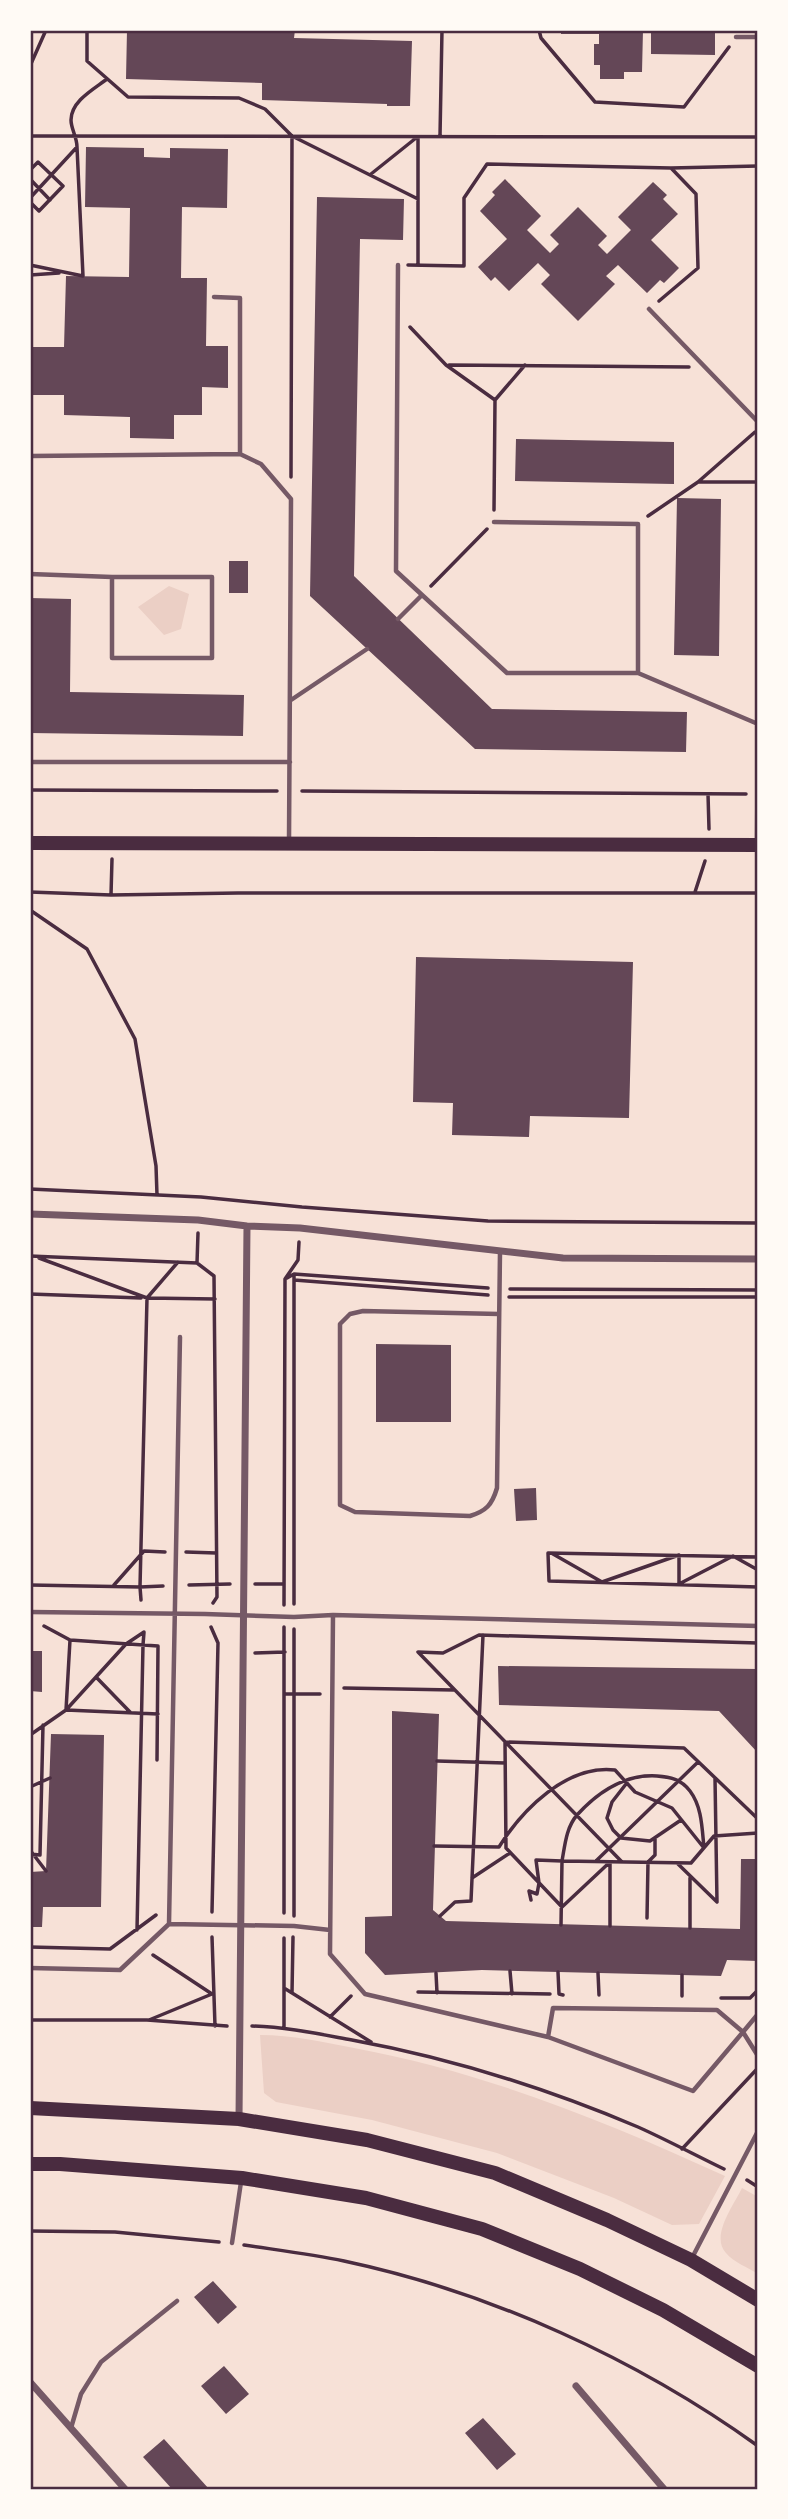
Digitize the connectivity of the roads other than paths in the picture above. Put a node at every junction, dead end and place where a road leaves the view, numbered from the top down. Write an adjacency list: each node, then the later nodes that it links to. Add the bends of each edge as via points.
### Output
1 (736, 37): 2 (lane)
2 (758, 37)
3 (398, 265): 12 (lane, via 396,571)
4 (214, 297): 7 (lane, via 240,298)
5 (649, 309): 6 (lane)
6 (758, 422)
7 (240, 454): 8 (lane); 16 (lane, via 261,464 290,499)
8 (30, 456)
9 (494, 522): 15 (lane, via 638,524)
10 (30, 574): 11 (lane)
11 (112, 577): 11 (lane, via 112,658 212,658 212,577)
12 (422, 595): 13 (lane); 15 (lane, via 507,673)
13 (398, 619)
14 (367, 649): 16 (lane)
15 (638, 673): 18 (lane)
16 (290, 701): 20 (lane)
17 (758, 712): 18 (lane)
18 (758, 724): 21 (lane)
19 (30, 762): 20 (lane)
20 (290, 762): 23 (lane)
21 (757, 794): 24 (lane)
22 (30, 843): 23 (main road)
23 (289, 844): 24 (main road)
24 (757, 845)
25 (30, 1214): 26 (street)
26 (247, 1226): 27 (street); 34 (street)
27 (500, 1251): 28 (street, via 563,1258); 29 (lane)
28 (758, 1259)
29 (499, 1314): 29 (lane, via 498,1488 493,1503 470,1517 342,1508 340,1324 350,1314 363,1311)
30 (180, 1336): 32 (lane)
31 (30, 1612): 32 (lane)
32 (174, 1614): 34 (lane); 36 (lane)
33 (333, 1615): 34 (lane); 35 (lane); 38 (lane)
34 (243, 1616): 37 (street)
35 (758, 1626)
36 (169, 1924): 37 (lane); 39 (lane, via 120,1970)
37 (240, 1925): 38 (lane); 45 (street)
38 (330, 1930): 42 (lane, via 330,1954 365,1994)
39 (30, 1968)
40 (758, 2014): 41 (lane)
41 (743, 2032): 42 (lane, via 717,2010 553,2008); 42 (lane, via 693,2091); 43 (lane)
42 (548, 2037)
43 (758, 2056)
44 (30, 2108): 45 (main road)
45 (239, 2119): 50 (main road, via 367,2140 495,2174)
46 (758, 2131): 50 (lane)
47 (30, 2164): 48 (main road)
48 (242, 2178): 49 (lane); 53 (main road, via 366,2198 482,2229 580,2269 663,2310)
49 (232, 2243)
50 (691, 2260): 51 (main road)
51 (758, 2300)
52 (177, 2301): 56 (lane, via 101,2362 81,2394)
53 (758, 2366)
54 (30, 2382): 56 (street)
55 (576, 2386): 58 (street)
56 (70, 2428): 57 (street)
57 (125, 2489)
58 (664, 2489)

